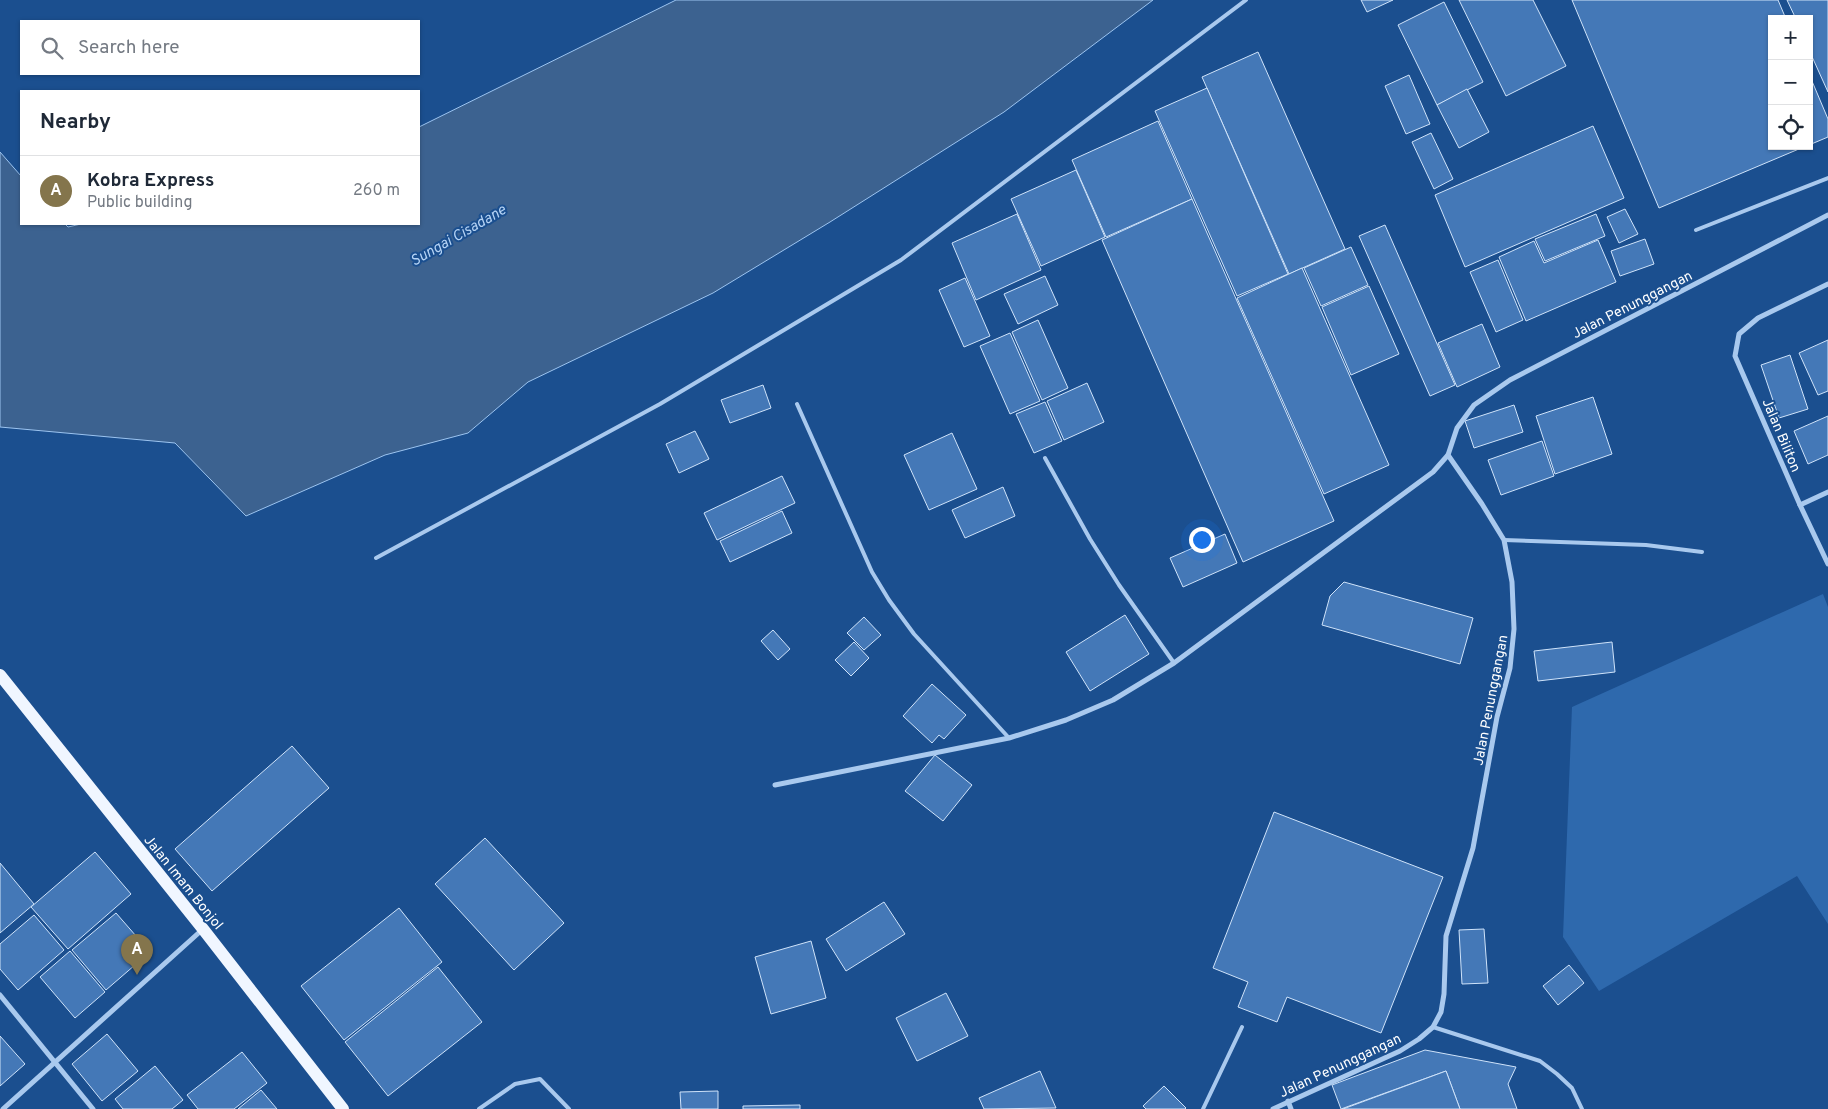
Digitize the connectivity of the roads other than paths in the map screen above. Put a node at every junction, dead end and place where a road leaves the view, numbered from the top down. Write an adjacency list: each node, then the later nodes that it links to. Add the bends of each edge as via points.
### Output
1 (1246, 0): 13 (lane, via 901,260 660,404)
2 (1828, 178): 4 (lane)
3 (1828, 215): 7 (street, Jalan Penunggangan, via 1510,380 1474,405 1457,428)
4 (1696, 230)
5 (1828, 284): 10 (street, Jalan Biliton, via 1758,318 1739,334 1736,356)
6 (798, 404): 17 (lane, via 872,572 888,600 914,634)
7 (1448, 455): 11 (street, Jalan Penunggangan); 15 (street, via 1433,472)
8 (1045, 458): 15 (lane, via 1090,539)
9 (1828, 492): 10 (street)
10 (1800, 505): 14 (street, Jalan Biliton)
11 (1504, 540): 12 (lane, via 1646,545); 22 (street, Jalan Penunggangan, via 1512,582 1514,629 1510,668 1496,717 1473,848 1446,936 1444,994 1441,1012)
12 (1702, 552)
13 (376, 558)
14 (1828, 564)
15 (1174, 663): 17 (street, via 1113,700 1066,720)
16 (0, 675): 19 (main road, Jalan Imam Bonjol)
17 (1009, 738): 18 (street)
18 (775, 785)
19 (203, 929): 23 (street); 27 (main road, Jalan Imam Bonjol)
20 (0, 995): 23 (street)
21 (1242, 1027): 30 (lane)
22 (1433, 1027): 24 (street, Jalan Penunggangan, via 1400,1051); 33 (lane, via 1540,1061 1572,1088)
23 (55, 1062): 25 (street); 26 (street)
24 (1288, 1101): 31 (street, Jalan Penunggangan); 32 (street)
25 (3, 1109)
26 (93, 1109)
27 (343, 1109)
28 (479, 1109): 29 (lane, via 515,1084 540,1079)
29 (569, 1109)
30 (1203, 1109)
31 (1272, 1109)
32 (1291, 1109)
33 (1582, 1109)

